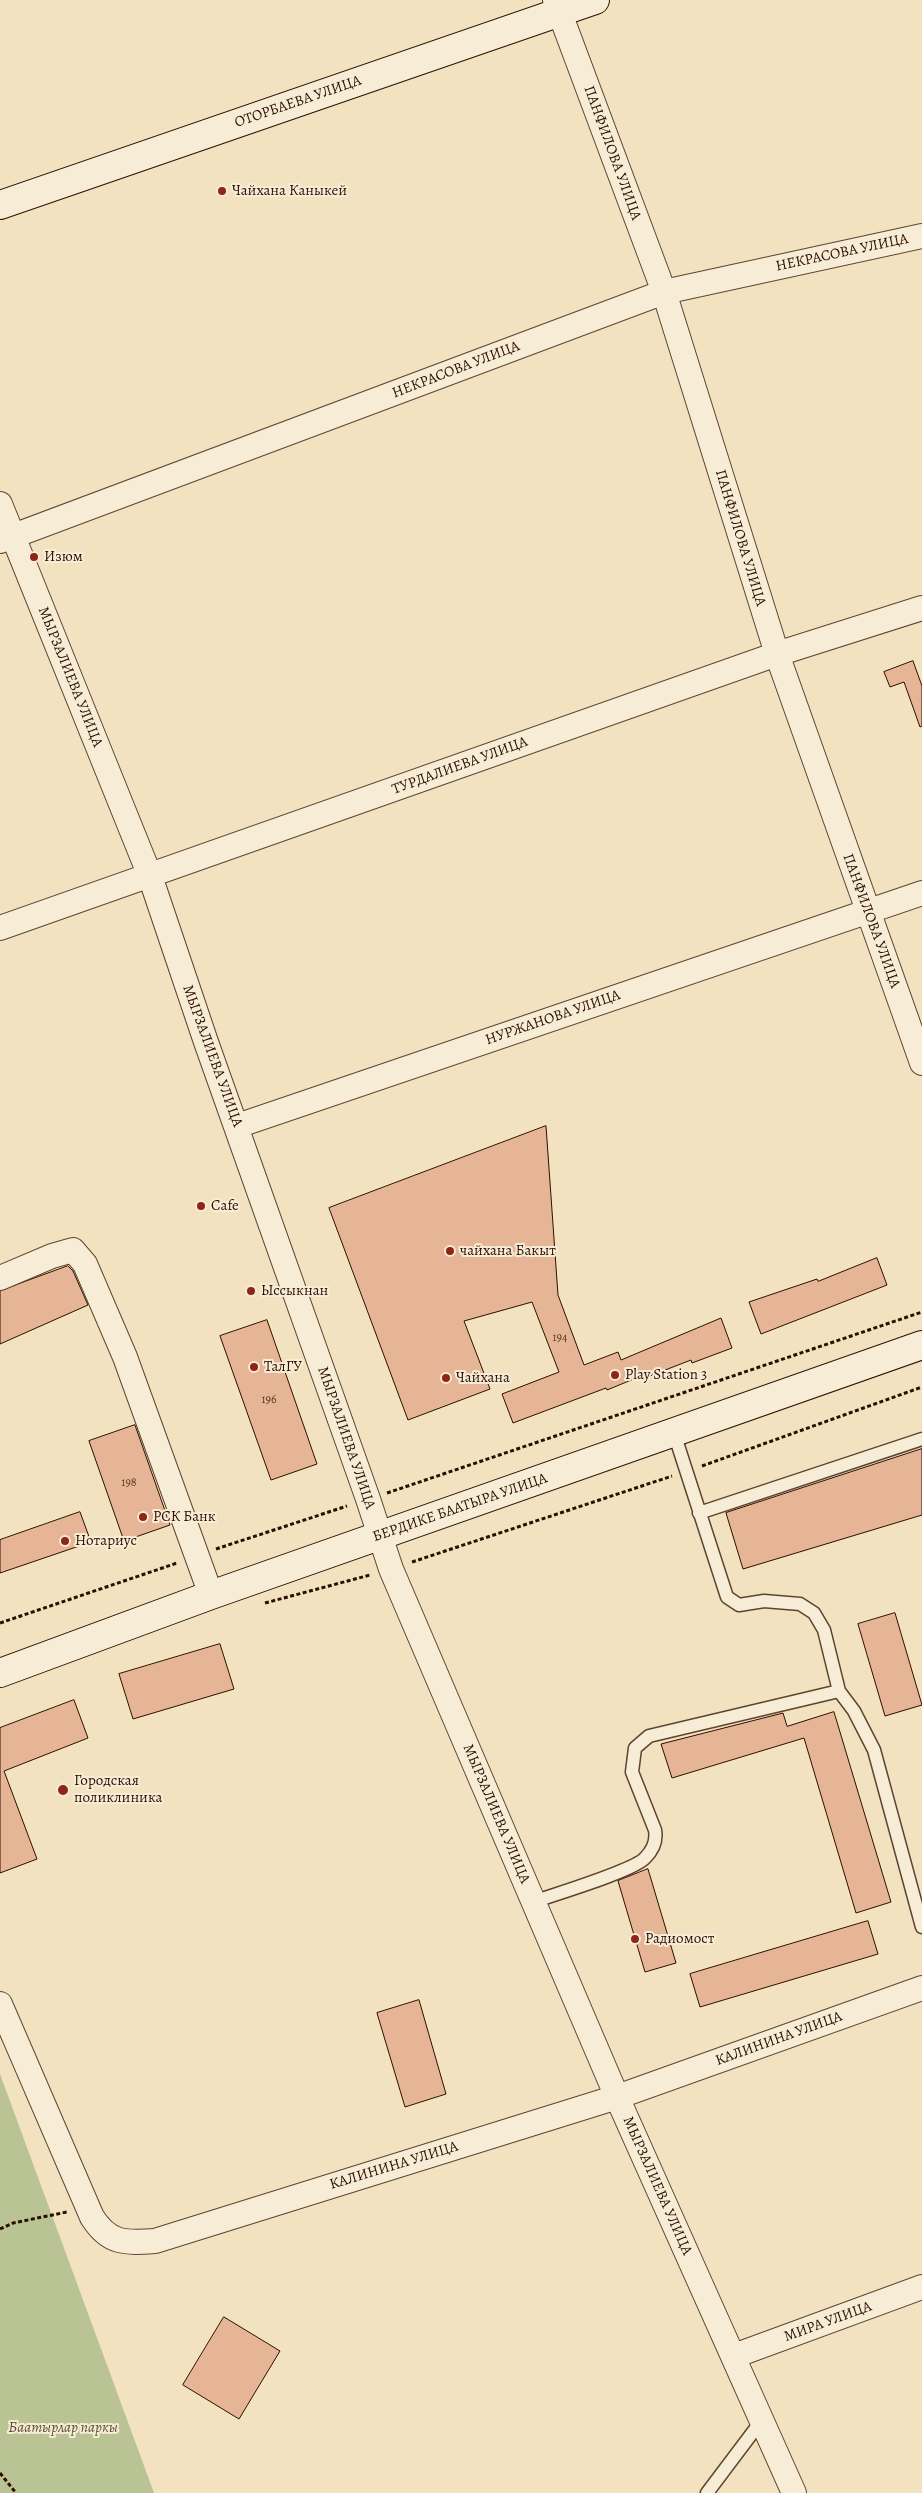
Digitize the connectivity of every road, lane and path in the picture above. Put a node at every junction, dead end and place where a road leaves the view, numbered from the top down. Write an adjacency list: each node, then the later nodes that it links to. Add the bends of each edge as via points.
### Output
1 (595, 0): 2 (street, ОТОРБАЕВА УЛИЦА)
2 (558, 6): 3 (street, ОТОРБАЕВА УЛИЦА); 5 (street, ПАНФИЛОВА УЛИЦА)
3 (0, 205)
4 (922, 236): 5 (street, НЕКРАСОВА УЛИЦА)
5 (664, 292): 7 (street, НЕКРАСОВА УЛИЦА); 9 (street, ПАНФИЛОВА УЛИЦА)
6 (0, 504): 7 (street, МЫРЗАЛИЕВА УЛИЦА)
7 (7, 539): 10 (street, МЫРЗАЛИЕВА УЛИЦА)
8 (922, 608): 9 (street, ТУРДАЛИЕВА УЛИЦА)
9 (777, 654): 10 (street, ТУРДАЛИЕВА УЛИЦА); 12 (street, ПАНФИЛОВА УЛИЦА)
10 (150, 876): 13 (street, ТУРДАЛИЕВА УЛИЦА); 15 (street, МЫРЗАЛИЕВА УЛИЦА)
11 (922, 893): 12 (street, НУРЖАНОВА УЛИЦА)
12 (868, 911): 14 (street, ПАНФИЛОВА УЛИЦА); 15 (street, НУРЖАНОВА УЛИЦА)
13 (0, 928)
14 (922, 1063)
15 (237, 1126): 23 (street, МЫРЗАЛИЕВА УЛИЦА)
16 (0, 1278): 26 (street, via 73,1250 85,1264 125,1357)
17 (922, 1312): 23 (path)
18 (922, 1346): 20 (street, БЕРДИКЕ БААТЫРА УЛИЦА)
19 (922, 1387): 22 (path)
20 (674, 1433): 22 (lane); 25 (street, БЕРДИКЕ БААТЫРА УЛИЦА)
21 (922, 1439): 24 (lane)
22 (685, 1472): 24 (lane); 27 (path)
23 (368, 1499): 25 (street, МЫРЗАЛИЕВА УЛИЦА); 26 (path)
24 (700, 1513): 32 (lane, via 727,1597 739,1605 764,1601 800,1604 814,1613 824,1630)
25 (379, 1537): 27 (street, МЫРЗАЛИЕВА УЛИЦА); 28 (street, БЕРДИКЕ БААТЫРА УЛИЦА)
26 (196, 1556): 28 (street); 30 (path)
27 (391, 1569): 29 (path); 33 (street, МЫРЗАЛИЕВА УЛИЦА)
28 (211, 1595): 31 (street, БЕРДИКЕ БААТЫРА УЛИЦА)
29 (260, 1604)
30 (0, 1623)
31 (0, 1673)
32 (839, 1691): 33 (lane, via 649,1736 635,1748 632,1772 655,1830 657,1838 652,1849 644,1860 623,1870); 34 (lane, via 854,1711 874,1750)
33 (533, 1902): 37 (street, МЫРЗАЛИЕВА УЛИЦА)
34 (922, 1927)
35 (922, 1988): 37 (street, КАЛИНИНА УЛИЦА)
36 (0, 2004): 38 (street, КАЛИНИНА УЛИЦА)
37 (617, 2097): 38 (street, КАЛИНИНА УЛИЦА, via 155,2241 124,2243 102,2232); 41 (street, МЫРЗАЛИЕВА УЛИЦА)
38 (92, 2217): 39 (path, via 73,2210 13,2223)
39 (0, 2229)
40 (922, 2287): 41 (street, МИРА УЛИЦА)
41 (734, 2356): 42 (street, МЫРЗАЛИЕВА УЛИЦА)
42 (762, 2420): 45 (lane); 46 (street, МЫРЗАЛИЕВА УЛИЦА)
43 (0, 2473): 44 (path)
44 (16, 2493)
45 (707, 2493)
46 (794, 2493)

